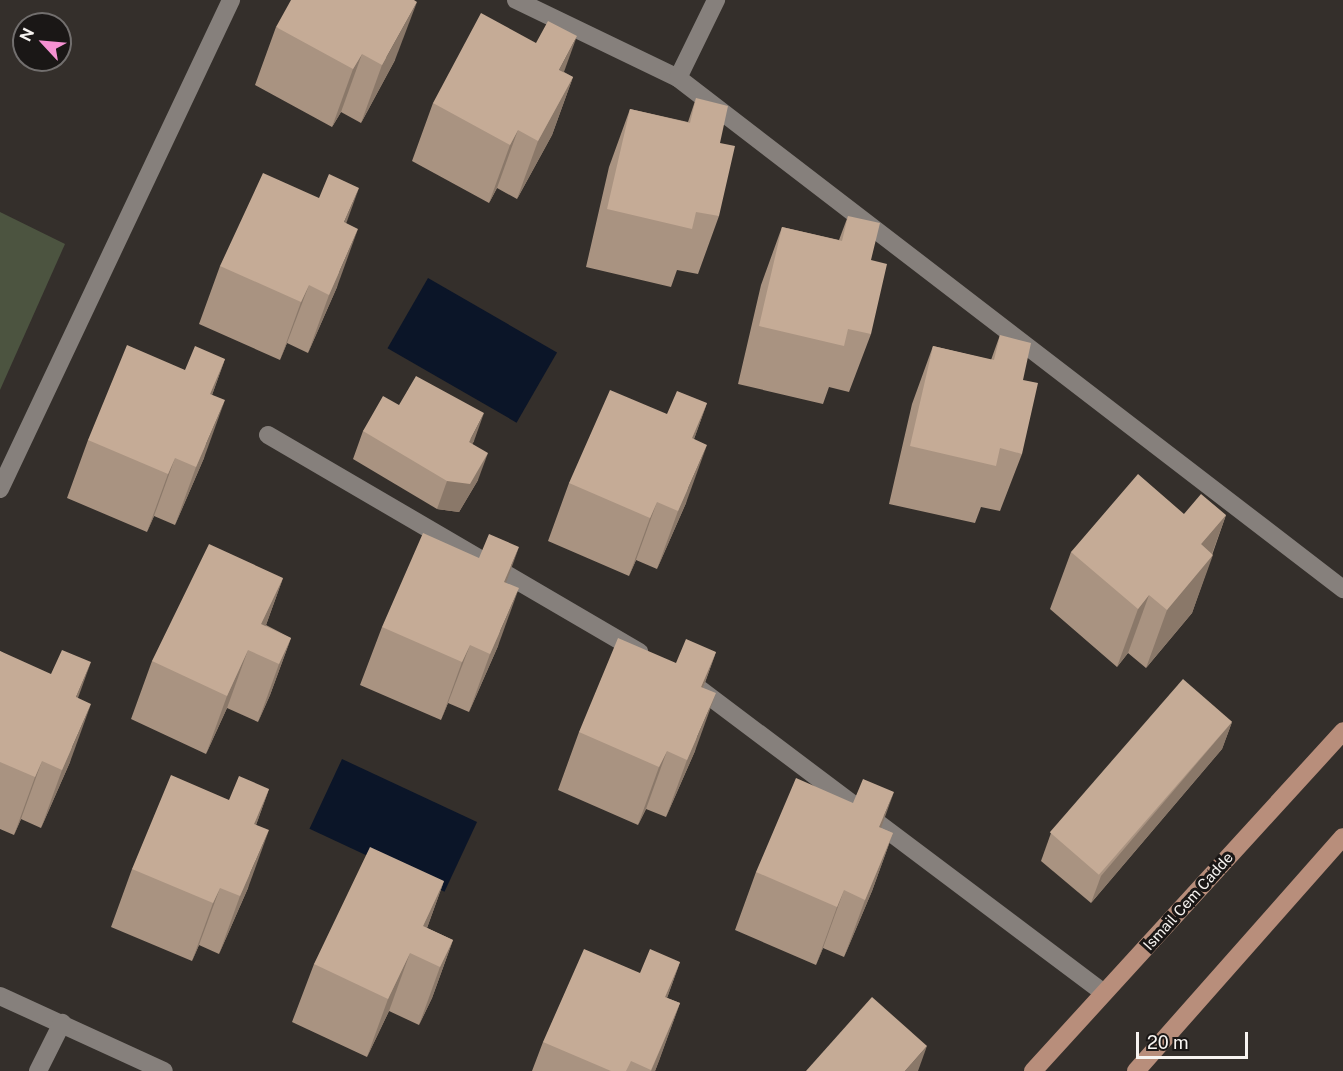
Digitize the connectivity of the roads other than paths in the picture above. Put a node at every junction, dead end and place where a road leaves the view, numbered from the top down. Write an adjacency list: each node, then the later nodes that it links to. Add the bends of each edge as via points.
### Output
1 (231, 0): 6 (street)
2 (516, 0): 4 (street)
3 (716, 0): 4 (street)
4 (678, 78): 7 (street)
5 (268, 435): 8 (street)
6 (0, 489)
7 (1343, 589)
8 (654, 661)
9 (674, 672): 12 (street, via 714,696)
10 (1343, 731): 12 (main road, Ismail Cem Cadde)
11 (1343, 837): 18 (main road)
12 (1104, 993): 17 (main road, Ismail Cem Cadde)
13 (0, 996): 14 (street)
14 (62, 1023): 15 (street); 16 (street)
15 (38, 1071)
16 (164, 1071)
17 (1033, 1071)
18 (1136, 1071)

